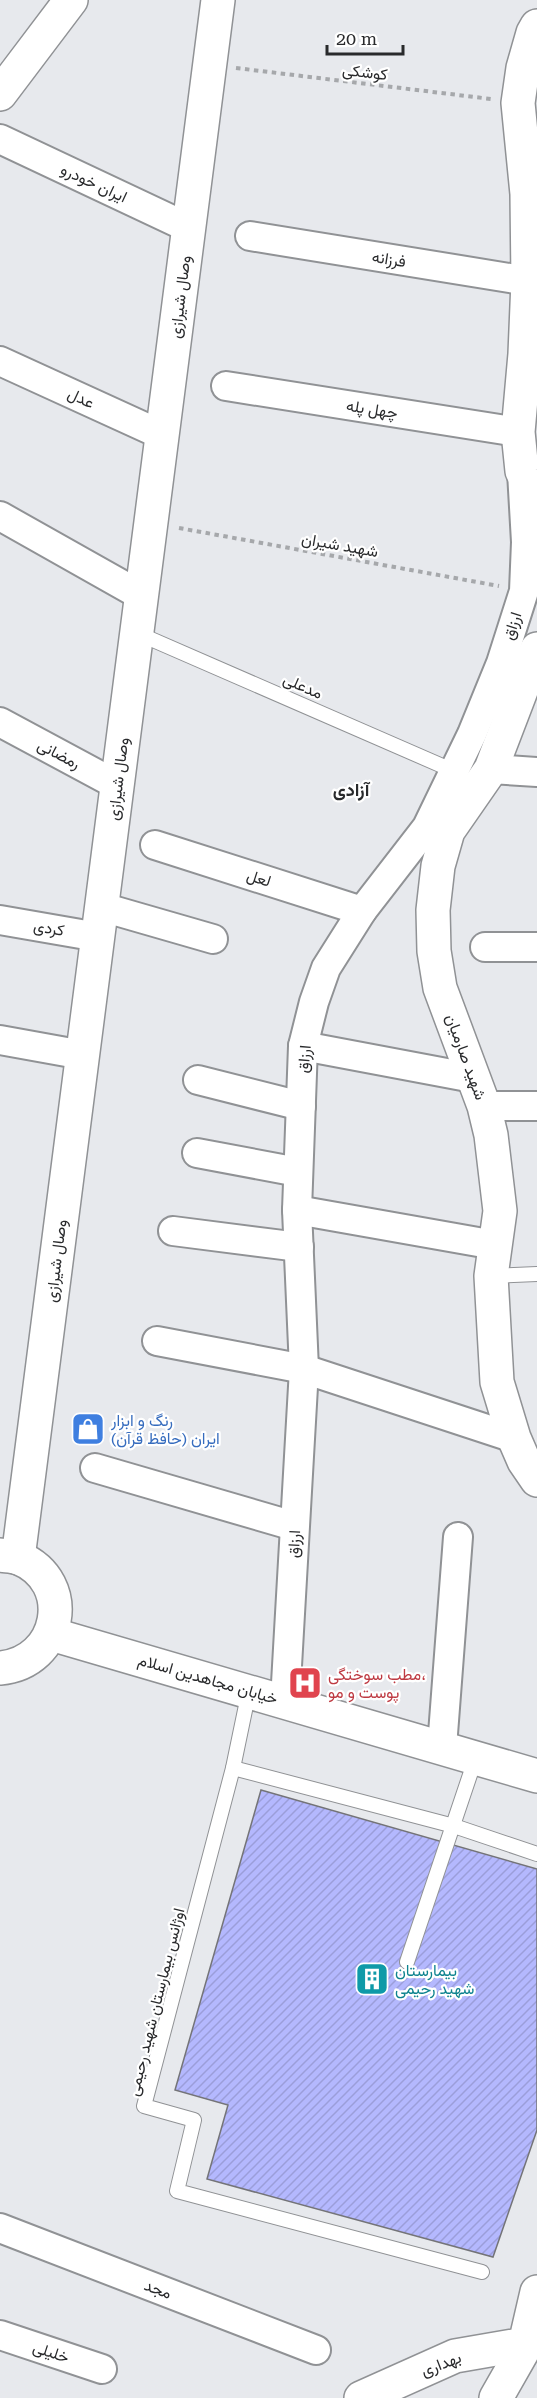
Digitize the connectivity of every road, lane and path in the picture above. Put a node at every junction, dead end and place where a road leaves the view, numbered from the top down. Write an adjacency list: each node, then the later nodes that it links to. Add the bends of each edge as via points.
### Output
1 (71, 0): 5 (street)
2 (218, 0): 4 (street, وصال شیرازی)
3 (536, 31): 6 (street)
4 (210, 65): 6 (path, کوشکی); 9 (street, وصال شیرازی)
5 (0, 94)
6 (518, 103): 8 (street)
7 (0, 139): 9 (street, ایران خودرو)
8 (532, 195): 11 (street)
9 (189, 228): 16 (street, وصال شیرازی)
10 (250, 236): 11 (street, فرزانه)
11 (528, 281): 12 (street)
12 (531, 354): 15 (street)
13 (0, 362): 16 (street, عدل)
14 (226, 386): 15 (street, چهل پله)
15 (518, 432): 17 (street)
16 (162, 435): 20 (street, وصال شیرازی)
17 (522, 471): 18 (street); 21 (street, ارزاق)
18 (537, 501)
19 (0, 516): 22 (street)
20 (151, 522): 21 (path, شهید شیران); 22 (street, وصال شیرازی)
21 (524, 591): 27 (street, ارزاق, via 501,663)
22 (142, 596): 23 (street, وصال شیرازی)
23 (137, 633): 27 (lane, مدعلی); 29 (street, وصال شیرازی)
24 (537, 649): 26 (street, شهید صارمیان)
25 (0, 722): 29 (street, رمضانی)
26 (491, 769): 28 (street); 41 (street, شهید صارمیان, via 448,831 438,866 433,910 440,987)
27 (454, 771): 31 (street, ارزاق, via 427,827)
28 (537, 772)
29 (117, 785): 33 (street, وصال شیرازی)
30 (155, 845): 31 (street, لعل)
31 (362, 911): 38 (street, ارزاق, via 326,968)
32 (0, 920): 33 (street, کردی)
33 (100, 922): 34 (street, کردی); 39 (street, وصال شیرازی)
34 (213, 939)
35 (485, 947): 36 (street)
36 (537, 947)
37 (0, 1040): 39 (street)
38 (303, 1046): 41 (street); 42 (street, ارزاق)
39 (83, 1055): 58 (street, وصال شیرازی)
40 (198, 1080): 42 (street)
41 (478, 1092): 43 (street); 49 (street, شهید صارمیان, via 491,1135 500,1211)
42 (301, 1106): 45 (street, ارزاق)
43 (537, 1106)
44 (197, 1153): 45 (street)
45 (298, 1172): 46 (street, ارزاق)
46 (297, 1210): 48 (street, ارزاق); 49 (street)
47 (173, 1231): 48 (street)
48 (299, 1247): 52 (street, ارزاق)
49 (493, 1260): 50 (lane); 53 (street, شهید صارمیان, via 497,1382)
50 (537, 1274)
51 (157, 1341): 52 (street)
52 (304, 1369): 53 (street); 56 (street, ارزاق)
53 (519, 1438): 55 (street, شهید صارمیان, via 524,1461)
54 (95, 1468): 56 (street)
55 (537, 1480)
56 (294, 1526): 62 (street, ارزاق)
57 (458, 1537): 63 (street)
58 (9, 1556): 59 (street, via 34,1567 46,1581 54,1598 56,1616)
59 (51, 1634): 60 (street, via 28,1660); 61 (street, خیابان مجاهدین اسلام)
60 (0, 1668)
61 (249, 1690): 62 (street, خیابان مجاهدین اسلام); 65 (lane, اوژانس بیمارستان شهید رحیمی)
62 (285, 1701): 63 (street, خیابان مجاهدین اسلام)
63 (442, 1747): 64 (street, خیابان مجاهدین اسلام)
64 (476, 1757): 66 (street, خیابان مجاهدین اسلام); 67 (lane)
65 (233, 1768): 67 (lane); 71 (lane, اوژانس بیمارستان شهید رحیمی, via 144,2106 194,2120 177,2191)
66 (537, 1776)
67 (454, 1826): 68 (lane); 69 (lane)
68 (537, 1854)
69 (407, 1962)
70 (0, 2228): 75 (street, مجد)
71 (482, 2272)
72 (537, 2292): 74 (street)
73 (0, 2335): 76 (street, خلیلی)
74 (531, 2335): 77 (street, بهداری, via 455,2356); 78 (street)
75 (316, 2350)
76 (102, 2369)
77 (361, 2398)
78 (496, 2398)

